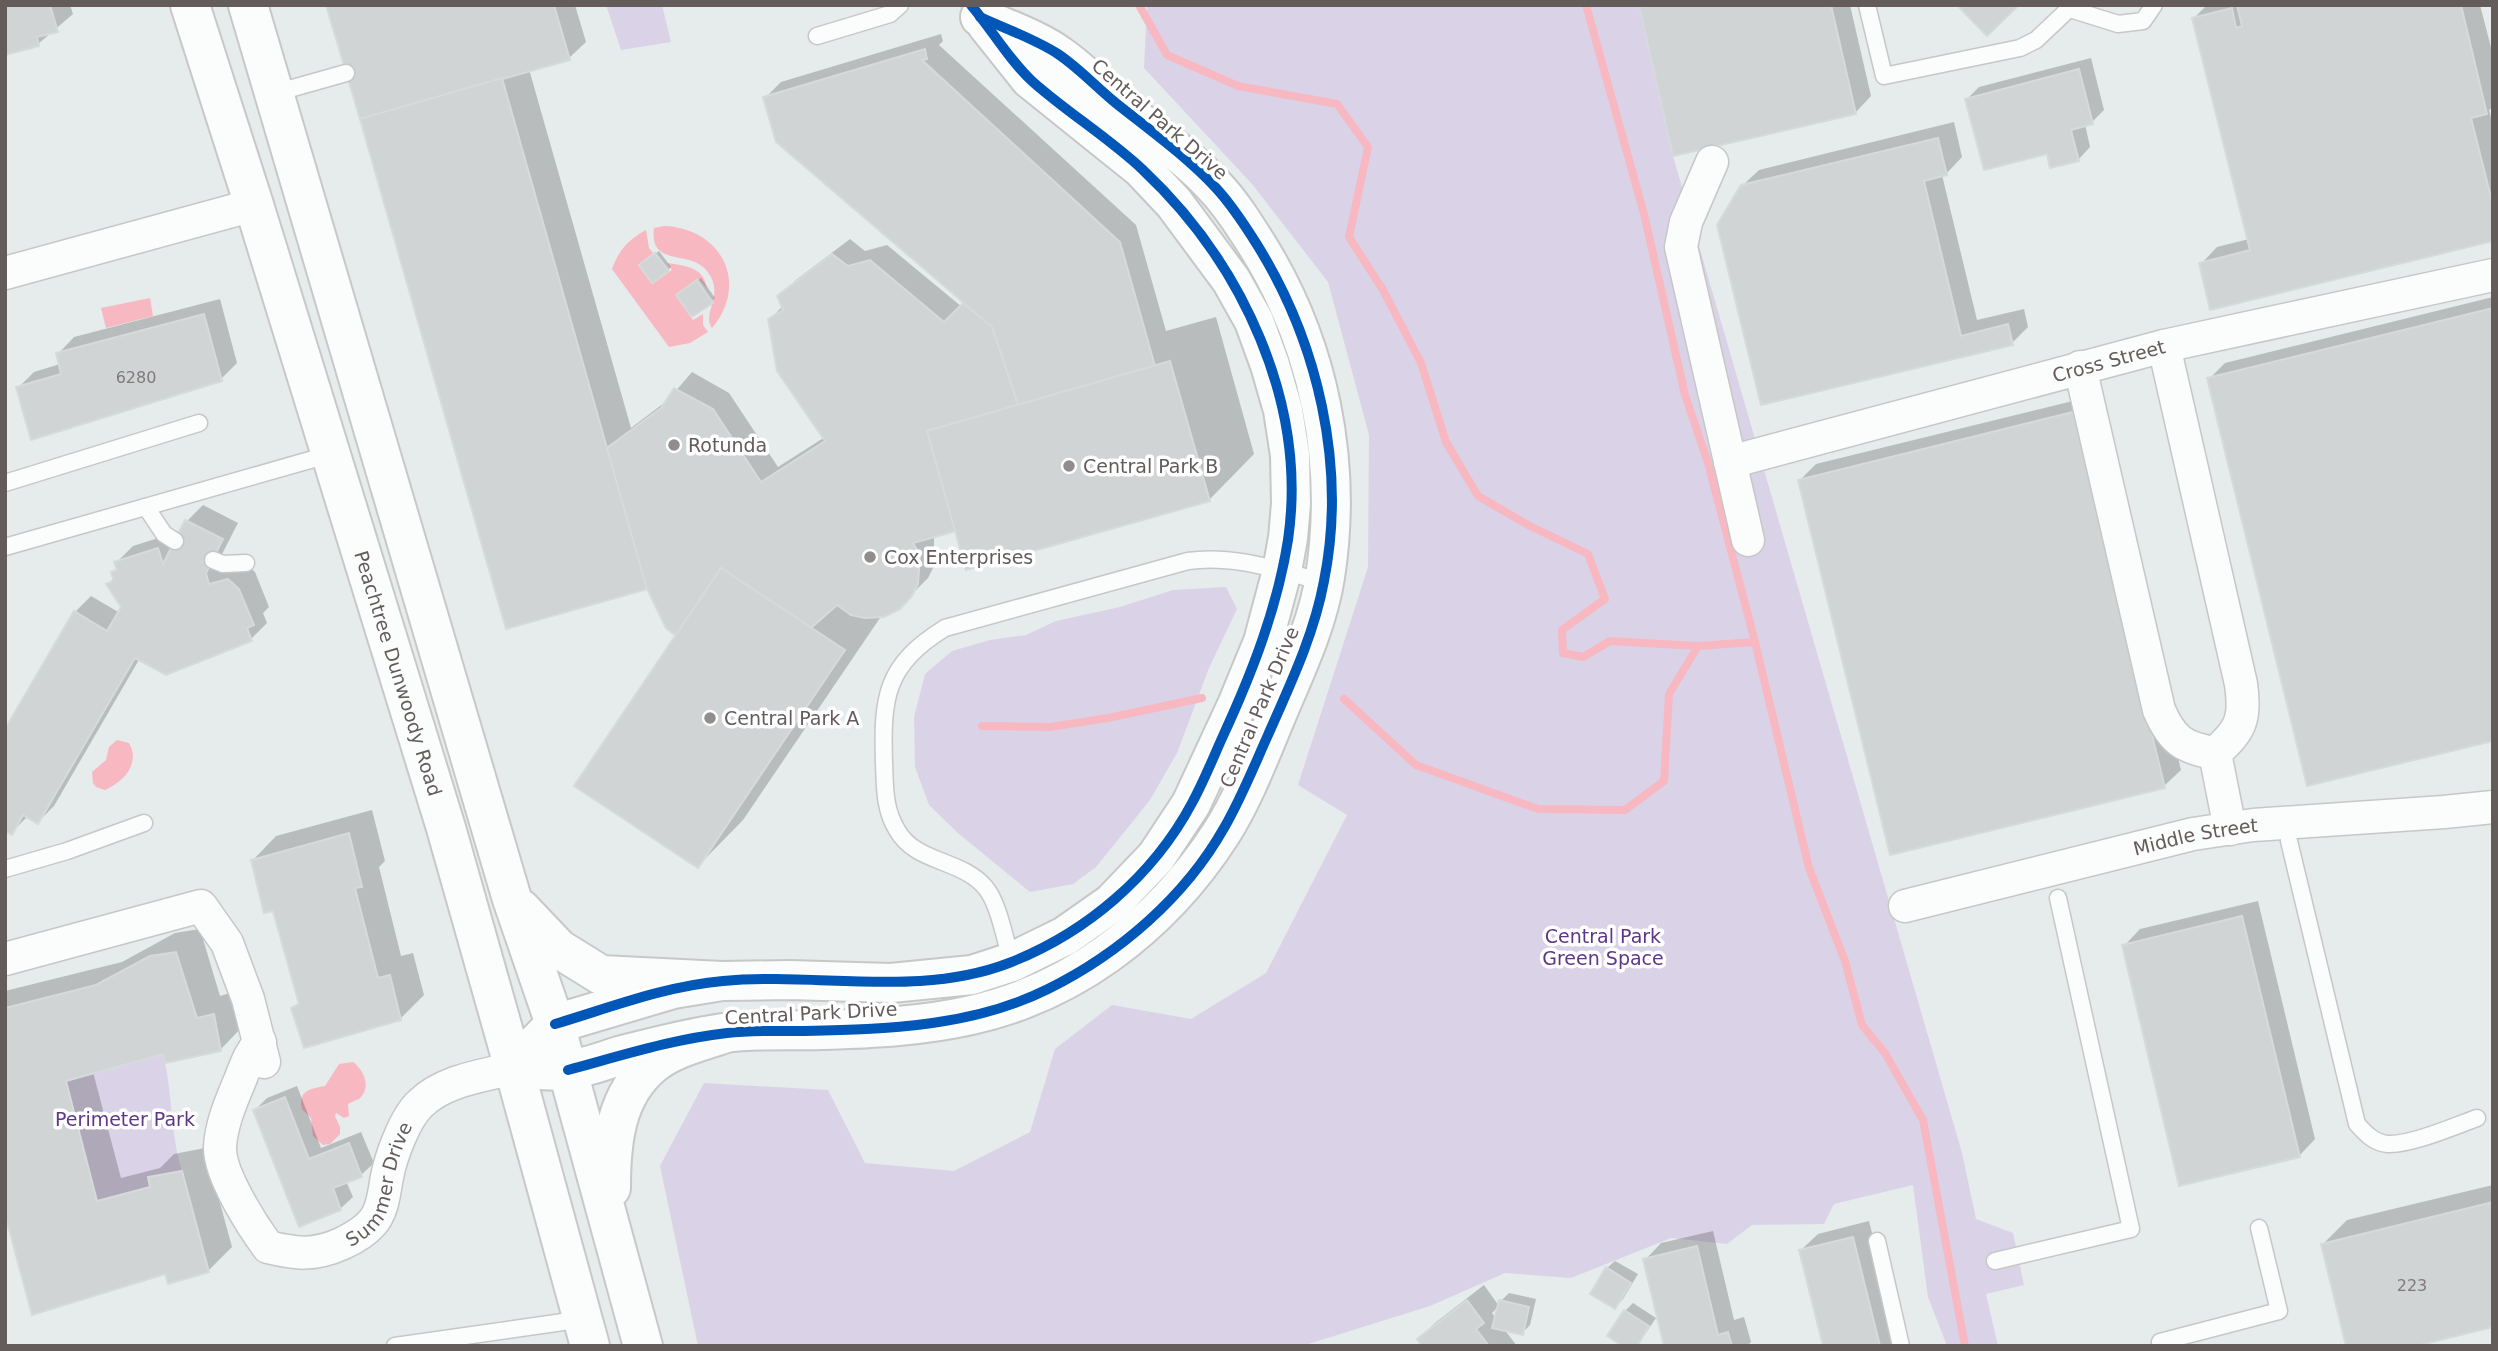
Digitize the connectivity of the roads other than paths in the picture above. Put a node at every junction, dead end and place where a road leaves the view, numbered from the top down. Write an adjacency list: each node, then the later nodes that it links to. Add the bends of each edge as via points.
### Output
1 (190, 5): 12 (street, Peachtree Dunwoody Road)
2 (248, 5): 10 (street)
3 (900, 5): 8 (lane, via 890,14)
4 (1867, 5): 6 (lane, via 1884,76 2020,48 2036,40)
5 (2154, 5): 6 (lane, via 2143,20 2118,24)
6 (2071, 7)
7 (975, 11): 27 (street, Central Park Drive, via 1030,79 1142,169 1174,203 1248,311 1270,365 1290,455 1291,504); 28 (street, Central Park Drive, via 1058,54 1186,159 1218,189 1272,269 1293,310 1322,403 1331,496)
8 (817, 36)
9 (346, 73): 10 (lane)
10 (275, 93): 36 (street)
11 (1712, 162): 19 (street, via 1686,222 1681,247)
12 (254, 205): 13 (street); 18 (street, Peachtree Dunwoody Road)
13 (5, 273)
14 (2493, 275): 15 (street, Cross Street)
15 (2164, 346): 16 (street, Cross Street); 29 (street, via 2241,684 2244,708 2239,726)
16 (2080, 367): 19 (street, Cross Street); 29 (street, via 2159,710 2168,731 2180,742)
17 (199, 423): 20 (lane)
18 (331, 454): 21 (lane); 43 (street, Peachtree Dunwoody Road)
19 (1730, 462): 22 (street)
20 (5, 483)
21 (146, 507): 23 (lane, via 164,534); 24 (lane)
22 (1748, 540)
23 (175, 541)
24 (5, 547)
25 (213, 560): 26 (lane)
26 (246, 563)
27 (1282, 571): 28 (lane); 39 (street, Central Park Drive, via 1263,642 1237,705 1191,804 1156,857 1112,903 1065,936); 39 (lane, via 1231,559 1188,561 946,628 922,642 904,661 884,708 886,803 897,831 915,850 952,865 985,887)
28 (1324, 582): 42 (street, Central Park Drive, via 1309,638 1224,829 1157,913 1107,954 1048,989 993,1011 937,1023)
29 (2215, 753): 32 (street)
30 (2493, 807): 32 (street, Middle Street)
31 (144, 823): 34 (lane)
32 (2230, 829): 37 (street, Middle Street, via 2193,834)
33 (2289, 841): 45 (lane, via 2357,1124 2371,1139 2388,1144)
34 (5, 869)
35 (2058, 898): 49 (lane, via 2131,1228)
36 (512, 899): 40 (street, via 559,949 601,975); 41 (street)
37 (1905, 906)
38 (5, 959): 43 (street, Summer Drive, via 201,906 227,943 264,1058 259,1086 249,1105 222,1132 222,1164 268,1248 298,1254 327,1250 352,1238 373,1222 408,1118 420,1103 445,1086)
39 (1012, 962): 40 (street, Central Park Drive, via 972,975 891,983)
40 (722, 981): 41 (street, Central Park Drive, via 673,989)
41 (555, 1024): 43 (street); 44 (street)
42 (729, 1032): 44 (street, Central Park Drive, via 667,1043); 47 (street, via 653,1064 631,1090 611,1147)
43 (514, 1068): 44 (street, Central Park Drive); 50 (street, Peachtree Dunwoody Road)
44 (568, 1070): 47 (street)
45 (2477, 1118)
46 (2259, 1228): 51 (lane, via 2279,1311)
47 (611, 1229): 53 (street)
48 (1877, 1241): 54 (lane)
49 (1995, 1261)
50 (586, 1332): 52 (lane, via 564,1322)
51 (2160, 1342)
52 (395, 1346)
53 (643, 1346)
54 (1901, 1346)

